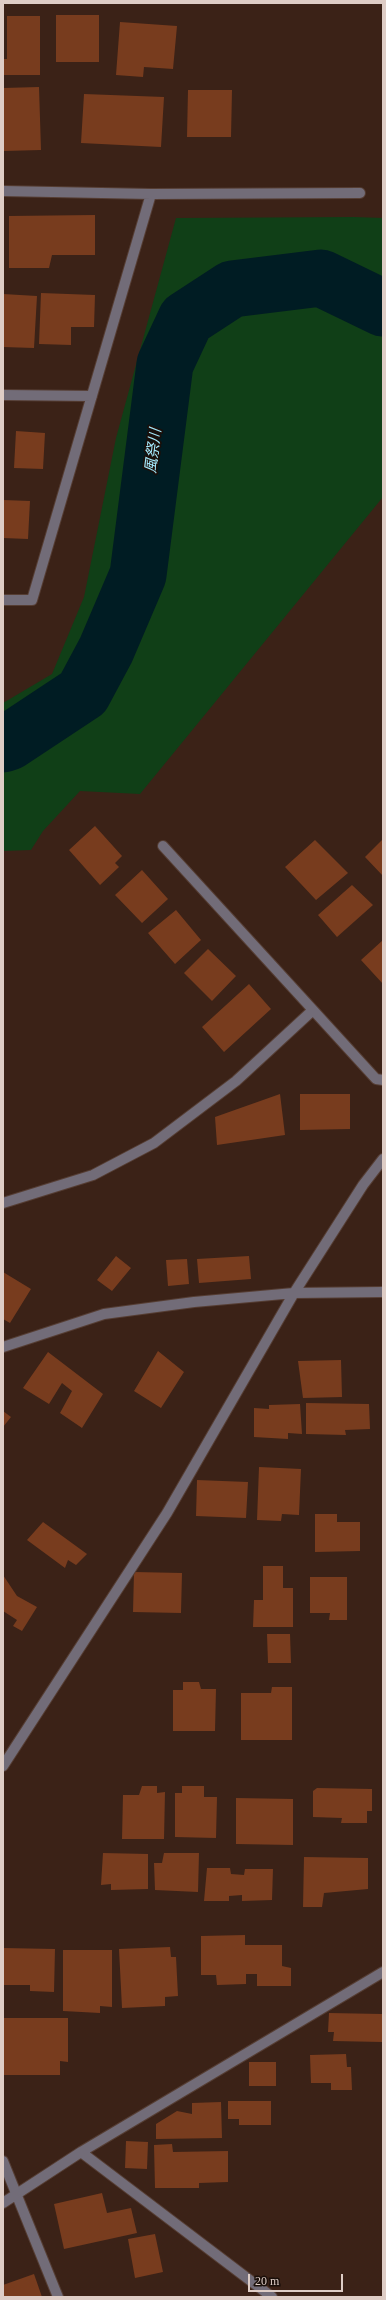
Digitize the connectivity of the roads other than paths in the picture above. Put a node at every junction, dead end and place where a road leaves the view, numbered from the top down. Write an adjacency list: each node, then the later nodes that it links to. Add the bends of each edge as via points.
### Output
1 (3, 191): 3 (street)
2 (360, 193): 3 (street)
3 (151, 194): 5 (street)
4 (3, 395): 5 (street)
5 (92, 396): 6 (street, via 32,600)
6 (3, 600)
7 (163, 846): 8 (street)
8 (313, 1010): 9 (street, via 376,1079); 11 (street, via 236,1081 154,1143 93,1175)
9 (383, 1080)
10 (383, 1159): 13 (street, via 363,1185)
11 (3, 1203)
12 (383, 1292): 13 (street)
13 (294, 1293): 14 (street, via 194,1302 104,1314); 15 (street, via 167,1513)
14 (3, 1347)
15 (3, 1766)
16 (383, 1972): 17 (street)
17 (81, 2152): 19 (street); 22 (street)
18 (3, 2160): 19 (street)
19 (16, 2195): 20 (street); 21 (street)
20 (3, 2203)
21 (58, 2297)
22 (272, 2297)

